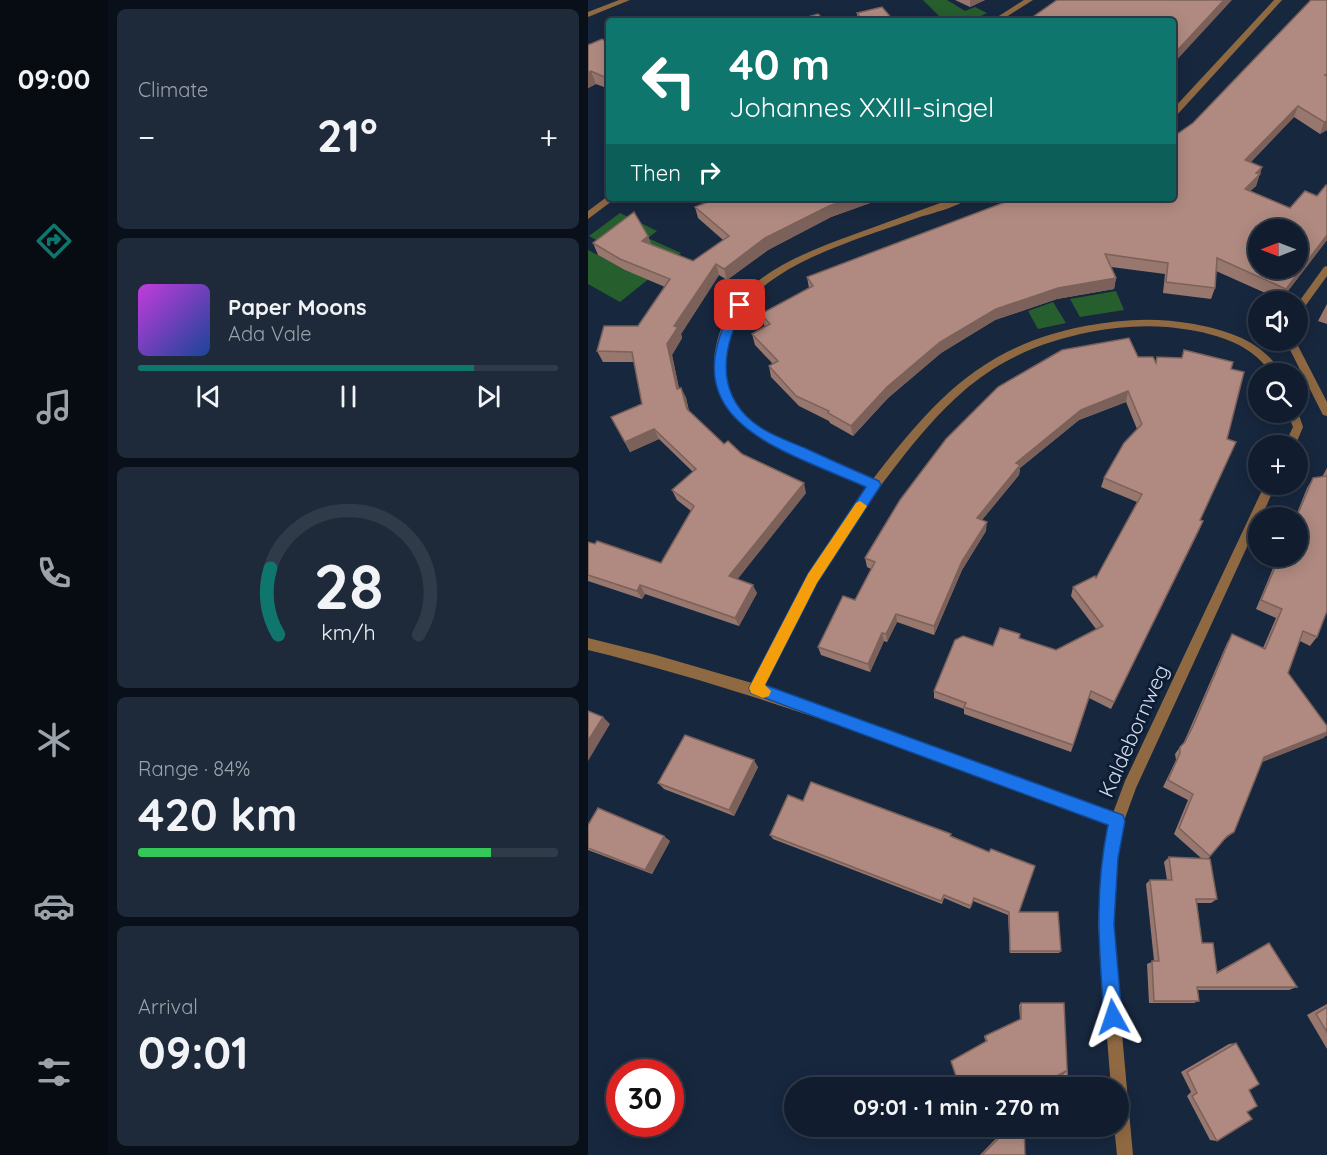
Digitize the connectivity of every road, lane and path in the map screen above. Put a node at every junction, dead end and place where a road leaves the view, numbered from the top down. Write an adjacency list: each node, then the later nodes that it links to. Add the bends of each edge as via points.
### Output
1 (626, 0): 4 (street)
2 (1029, 0): 5 (street)
3 (1278, 0): 6 (street)
4 (588, 15)
5 (1000, 18)
6 (1176, 111)
7 (607, 201): 9 (street)
8 (955, 201): 15 (street, via 795,259 757,286 740,305 722,344 718,368 723,387 731,406 748,425)
9 (588, 216)
10 (1327, 269): 11 (street)
11 (1308, 296)
12 (1296, 351): 14 (street)
13 (1269, 363): 15 (street, via 1256,349 1212,332 1165,322 1113,324 1044,339 1011,353 976,375 944,403)
14 (1327, 412)
15 (874, 485): 18 (street, via 812,578)
16 (1266, 495): 19 (street, Kaldebornweg)
17 (588, 644): 18 (street)
18 (756, 688): 19 (street)
19 (1117, 821): 20 (street, Kaldebornweg, via 1105,924)
20 (1125, 1155)

